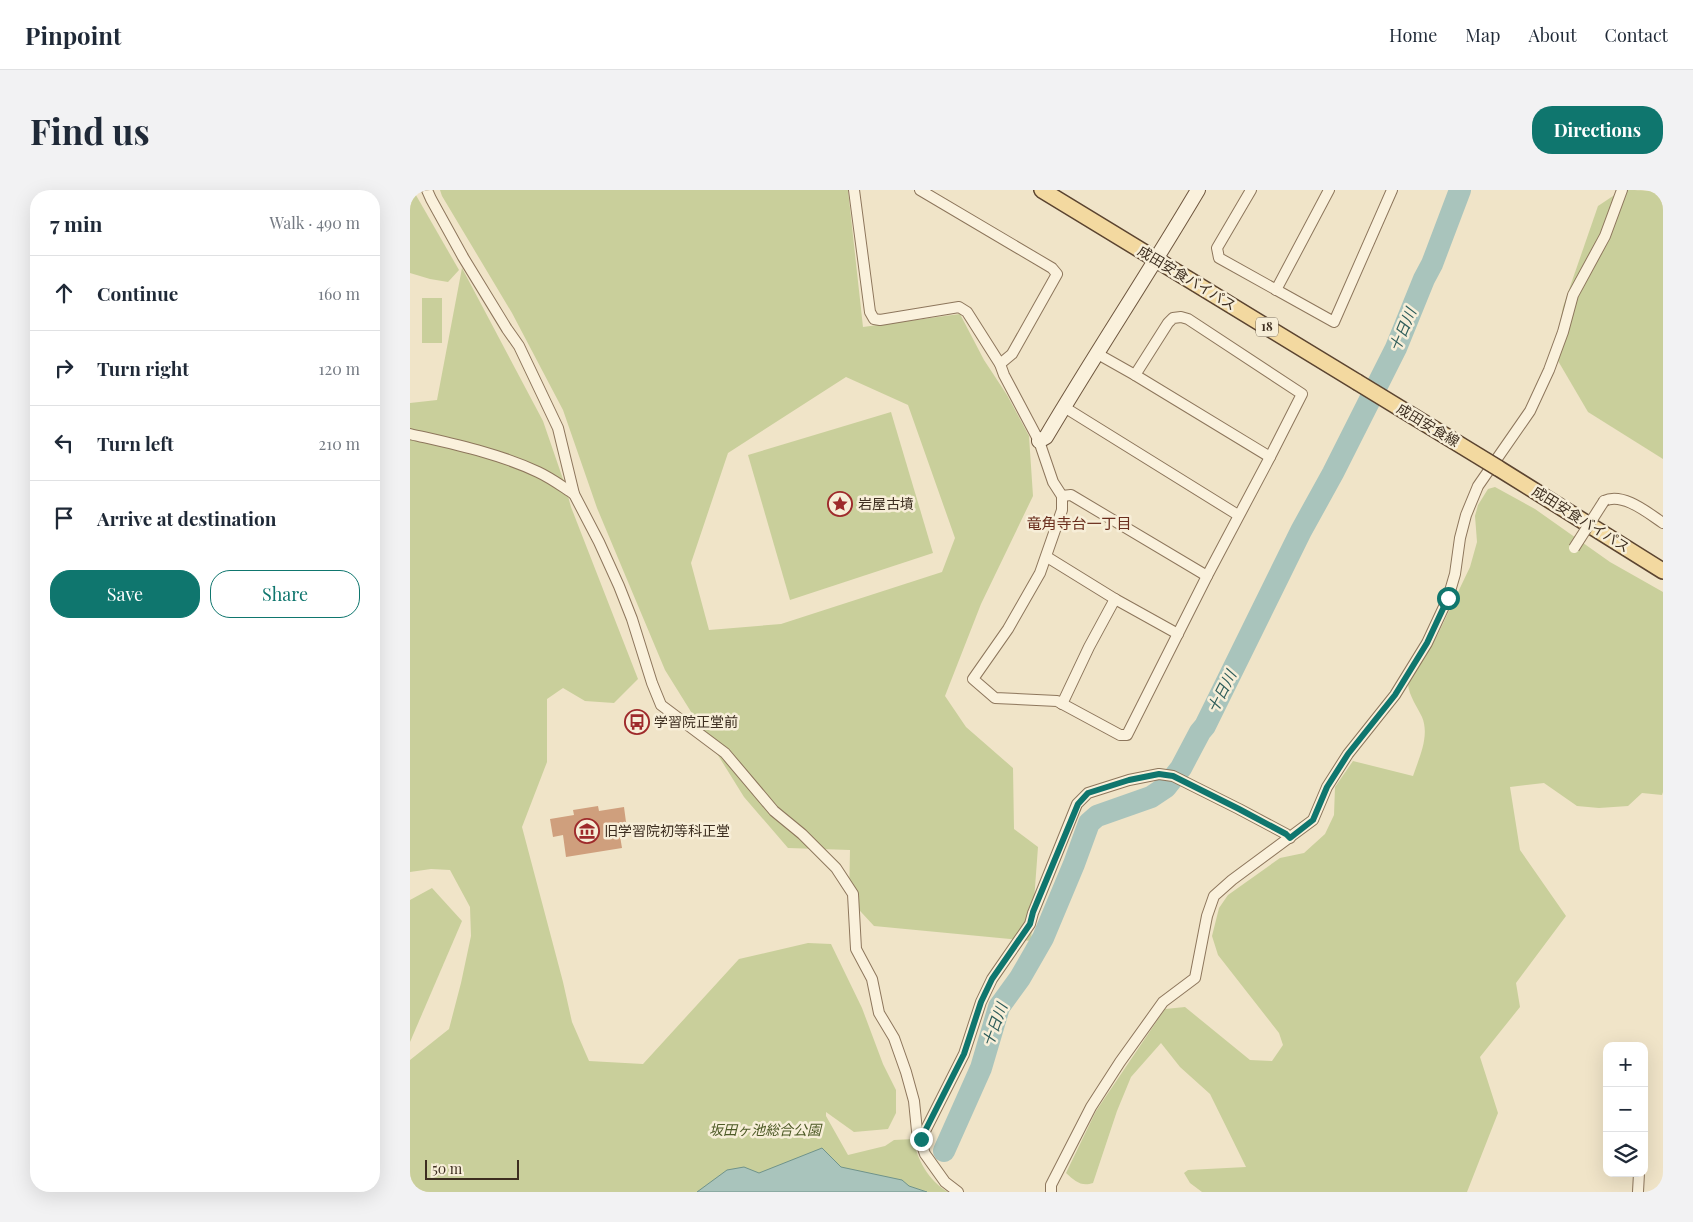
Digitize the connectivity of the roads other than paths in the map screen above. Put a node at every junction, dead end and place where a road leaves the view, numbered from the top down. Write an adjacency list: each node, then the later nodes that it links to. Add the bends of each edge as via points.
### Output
1 (427, 190): 21 (street, via 463,257 519,346 558,428)
2 (854, 190): 13 (street, via 870,312 874,319 959,308 973,319)
3 (920, 190): 13 (street, via 1052,268 1057,274 1012,354)
4 (1042, 190): 10 (main road, 成田安食バイパス / 18)
5 (1198, 190): 10 (street)
6 (1251, 190): 11 (street, via 1217,248 1219,258)
7 (1330, 190): 11 (street)
8 (1392, 190): 11 (street, via 1334,322)
9 (1622, 190): 32 (street, via 1605,236 1573,295 1549,370 1530,411 1478,486 1466,515 1448,598 1427,643 1395,695 1343,762 1327,787 1313,820)
10 (1157, 260): 12 (street); 15 (main road, 成田安食バイパス / 18)
11 (1276, 290)
12 (1096, 353): 14 (street); 16 (street)
13 (1000, 364): 18 (street)
14 (1135, 375): 19 (street); 19 (street, via 1173,318 1188,319 1302,394)
15 (1357, 382): 20 (main road, 成田安食線 / 18, bridge)
16 (1064, 407): 18 (street, via 1046,437); 23 (street)
17 (410, 434): 21 (street, via 523,465)
18 (1038, 441): 22 (street, via 1053,482)
19 (1270, 458): 23 (street)
20 (1498, 468): 27 (main road, 成田安食バイパス / 18)
21 (574, 494): 33 (street, via 619,586 661,705 725,753 774,811 836,868 853,894 856,949 872,979 879,1013 894,1038 906,1072)
22 (1062, 496): 26 (street, via 1062,510); 28 (street, via 1071,495)
23 (1238, 515): 28 (street)
24 (1663, 523): 25 (street, bridge, via 1626,501 1608,499)
25 (1574, 548)
26 (1047, 557): 29 (street); 31 (street, via 1008,629 973,679 995,698)
27 (1663, 571)
28 (1207, 576): 30 (street)
29 (1115, 599): 30 (street); 31 (street)
30 (1178, 634): 31 (street, via 1127,735 1120,735)
31 (1062, 704)
32 (1290, 838): 33 (street, via 1173,776 1159,774 1136,778 1088,793 1078,804 1030,924 992,979 964,1054); 36 (street, via 1214,896 1195,978 1163,1002 1120,1062 1092,1107)
33 (921, 1139): 35 (street, via 925,1154 945,1182)
34 (1639, 1177): 37 (street)
35 (958, 1192)
36 (1050, 1192)
37 (1638, 1192)

